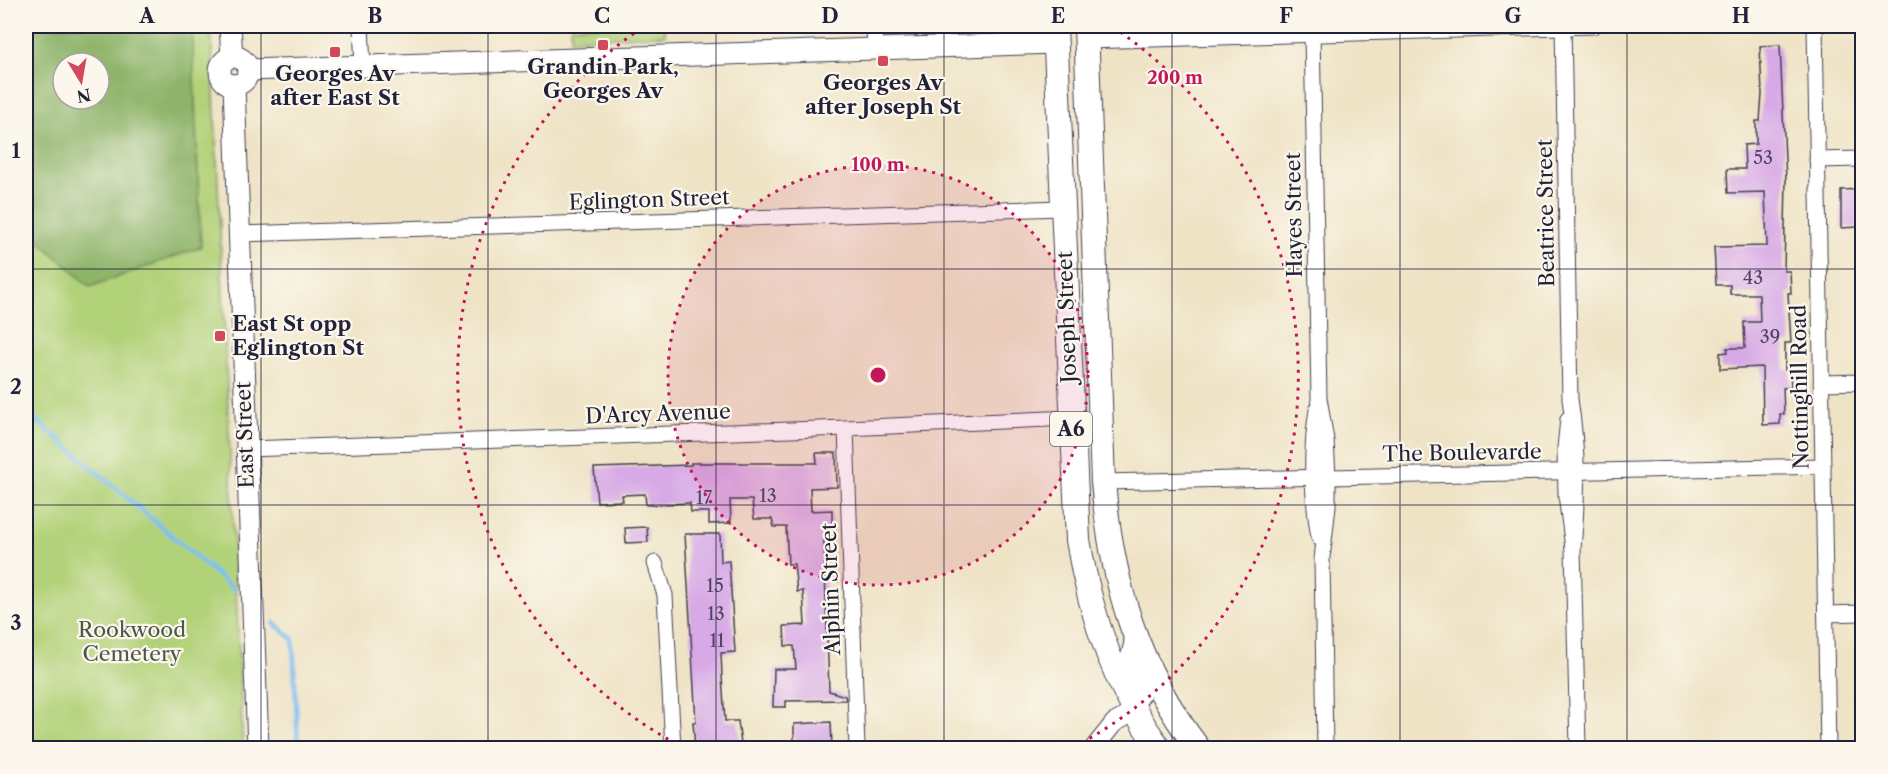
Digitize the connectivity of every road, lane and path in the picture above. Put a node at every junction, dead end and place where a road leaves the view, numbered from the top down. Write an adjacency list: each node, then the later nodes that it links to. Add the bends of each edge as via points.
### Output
1 (230, 26): 12 (main road, East Street)
2 (361, 26): 11 (street)
3 (874, 26): 10 (street)
4 (1563, 26): 5 (street); 7 (street); 23 (street, Beatrice Street, via 1570,399 1578,448)
5 (1593, 26)
6 (1815, 26): 14 (street, Nottinghill Road)
7 (1312, 32): 8 (street); 24 (street, Hayes Street, via 1319,398 1326,440)
8 (1086, 33): 9 (highway); 25 (highway, Joseph Street / A6)
9 (1055, 34): 10 (main road); 15 (highway, Joseph Street / A6)
10 (875, 50): 11 (main road)
11 (363, 67): 12 (main road)
12 (238, 71): 16 (main road, East Street)
13 (1863, 159): 14 (street)
14 (1817, 160): 18 (street, Nottinghill Road)
15 (1062, 208): 16 (street, Eglington Street); 19 (highway, Joseph Street / A6)
16 (238, 234): 21 (main road, East Street)
17 (1863, 382): 18 (street)
18 (1821, 383): 22 (street, Nottinghill Road)
19 (1071, 418): 20 (street, D'Arcy Avenue); 30 (highway, Joseph Street / A6, via 1082,565 1098,627)
20 (846, 428): 21 (street, D'Arcy Avenue); 33 (street, Alphin Street)
21 (246, 449): 31 (main road, East Street)
22 (1823, 466): 23 (street, The Boulevarde); 28 (street, Nottinghill Road)
23 (1572, 471): 24 (street, The Boulevarde); 39 (street, Beatrice Street, via 1578,495 1573,548)
24 (1320, 477): 25 (street, The Boulevarde); 38 (street, Hayes Street, via 1328,506 1322,559)
25 (1103, 482): 29 (highway, Joseph Street / A6, via 1108,539)
26 (655, 563): 32 (street, via 665,595)
27 (1863, 613): 28 (street)
28 (1826, 614): 40 (street, Nottinghill Road)
29 (1134, 637): 30 (street, Joseph Street, via 1130,656 1141,695); 37 (highway, A6, via 1157,687)
30 (1129, 712): 34 (street, via 1114,723); 35 (street, Joseph Street, via 1122,729); 36 (highway, A6)
31 (258, 748)
32 (673, 748)
33 (857, 748)
34 (1094, 748)
35 (1106, 748)
36 (1160, 748)
37 (1198, 748)
38 (1325, 748)
39 (1578, 748)
40 (1828, 748)

